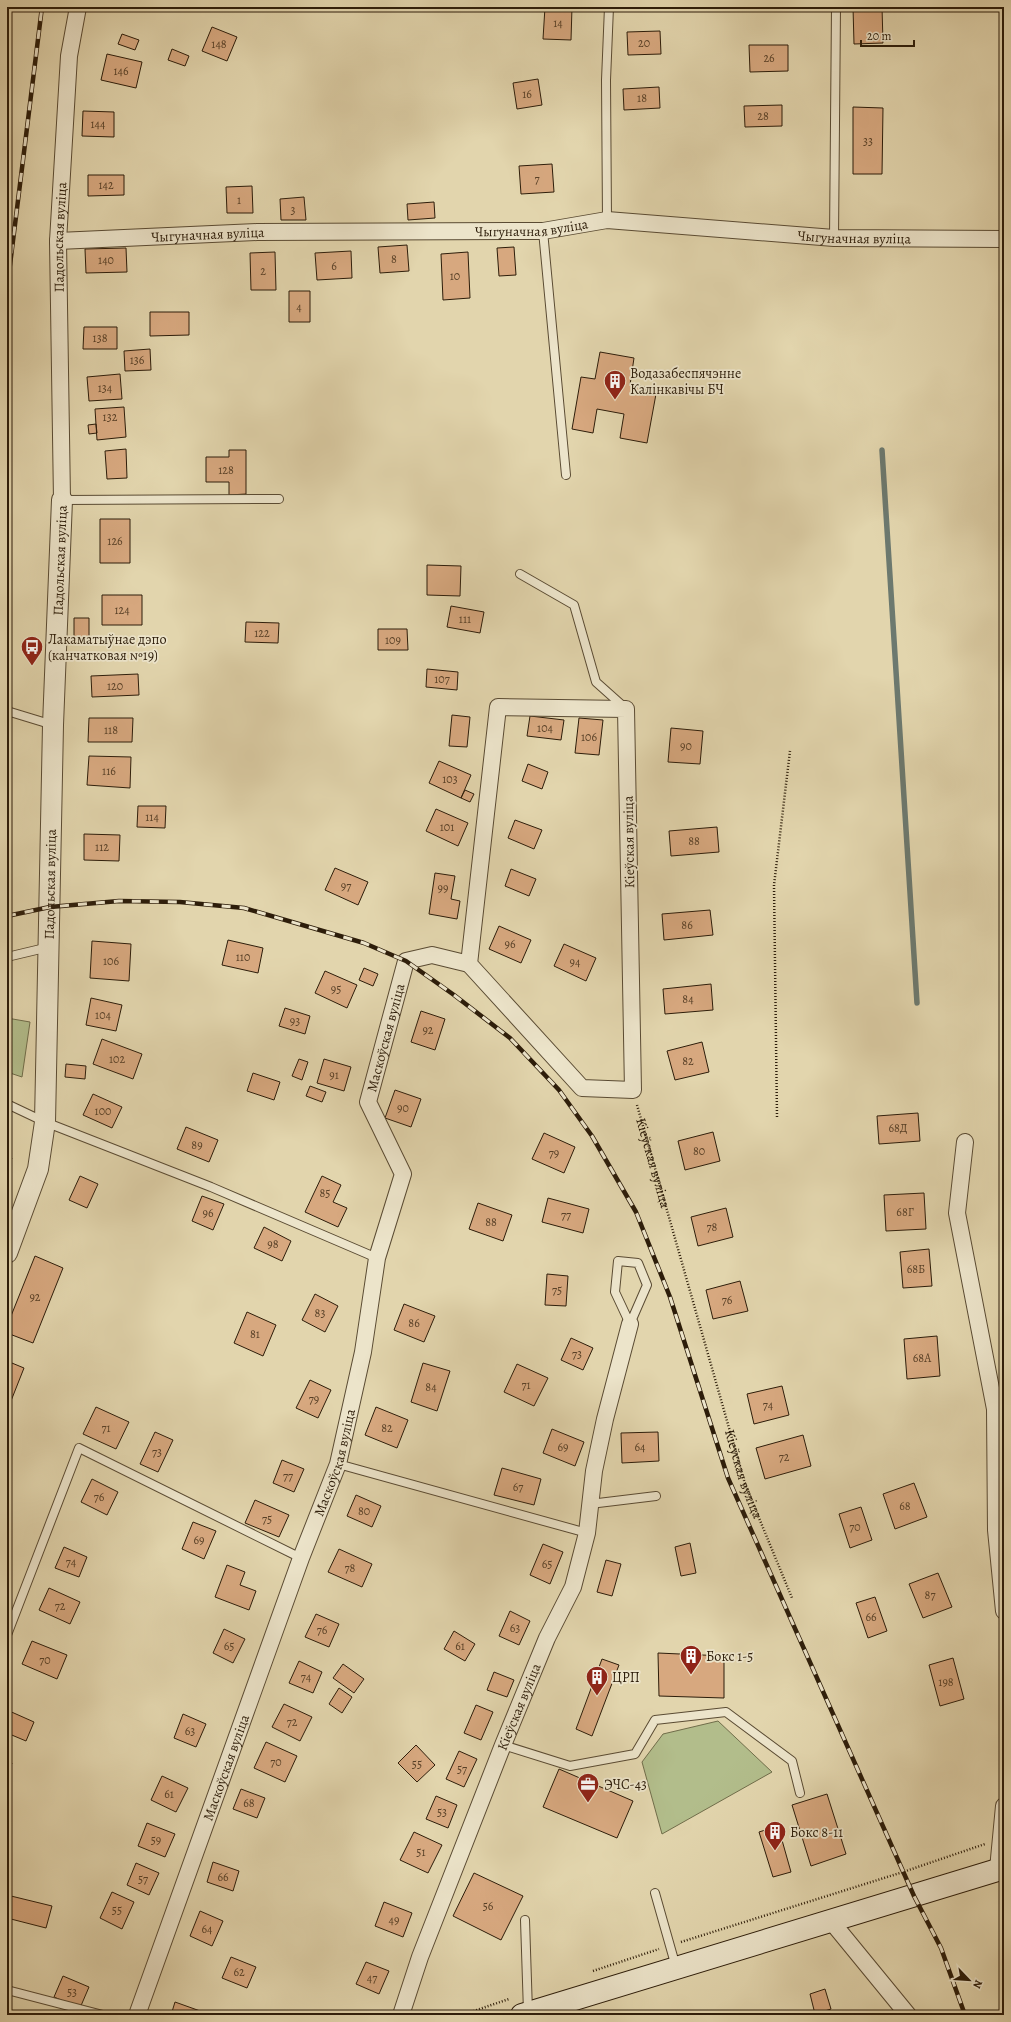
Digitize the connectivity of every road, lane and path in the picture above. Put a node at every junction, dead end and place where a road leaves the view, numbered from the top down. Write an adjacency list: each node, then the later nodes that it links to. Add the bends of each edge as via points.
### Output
1 (78, 7): 8 (street, Падольская вуліца, via 69,56)
2 (609, 7): 4 (lane)
3 (836, 7): 6 (lane)
4 (606, 220): 5 (street, Чыгуначная вуліца); 6 (street, Чыгуначная вуліца)
5 (543, 231): 8 (street, Чыгуначная вуліца, via 256,232); 9 (lane)
6 (834, 238): 7 (street, Чыгуначная вуліца)
7 (1004, 239)
8 (58, 241): 11 (street, Падольская вуліца)
9 (566, 475)
10 (279, 498): 11 (lane)
11 (62, 500): 15 (street, Падольская вуліца)
12 (520, 574): 13 (lane, via 574,605 596,682)
13 (626, 709): 19 (street, via 498,708); 20 (street, Кіеўская вуліца)
14 (7, 711): 15 (lane)
15 (52, 725): 17 (street, Падольская вуліца)
16 (790, 751): 22 (path, via 774,885)
17 (50, 947): 18 (lane); 23 (street, Падольская вуліца)
18 (7, 957)
19 (469, 964): 20 (street, via 582,1088); 26 (street, Маскоўская вуліца, via 432,955 406,962 368,1102 403,1174)
20 (633, 1090): 33 (path, Кіеўская вуліца, via 745,1484)
21 (7, 1104): 23 (lane)
22 (777, 1117)
23 (46, 1122): 25 (street, Падольская вуліца, via 38,1169 17,1220); 26 (lane, via 211,1186)
24 (965, 1142): 34 (street, via 957,1213 995,1409 996,1530)
25 (7, 1253)
26 (377, 1258): 28 (street, Маскоўская вуліца, via 363,1352)
27 (630, 1324): 27 (lane, via 647,1285 638,1263 618,1261 615,1292); 30 (street, Кіеўская вуліца, via 605,1419)
28 (338, 1464): 31 (lane); 32 (street, Маскоўская вуліца)
29 (656, 1496): 30 (lane)
30 (590, 1504): 31 (street, Кіеўская вуліца)
31 (586, 1533): 36 (street, Кіеўская вуліца, via 574,1587 548,1638)
32 (301, 1558): 35 (lane, via 79,1448); 51 (street, Маскоўская вуліца)
33 (792, 1598)
34 (1004, 1611)
35 (7, 1635)
36 (503, 1745): 37 (lane, via 570,1766 635,1754 655,1720 726,1712 792,1762); 52 (street, Кіеўская вуліца, via 420,1957)
37 (800, 1793)
38 (1004, 1806): 39 (street)
39 (1001, 1839): 40 (street); 45 (path)
40 (1001, 1868): 42 (path); 44 (main road)
41 (655, 1893): 45 (lane)
42 (1004, 1916)
43 (525, 1920): 49 (lane)
44 (831, 1921): 46 (main road); 54 (street)
45 (670, 1945): 46 (lane); 47 (path)
46 (676, 1967): 49 (main road)
47 (587, 1973)
48 (7, 1990): 50 (lane)
49 (526, 2007): 53 (path)
50 (103, 2015)
51 (137, 2015)
52 (401, 2015)
53 (462, 2015)
54 (908, 2015)

